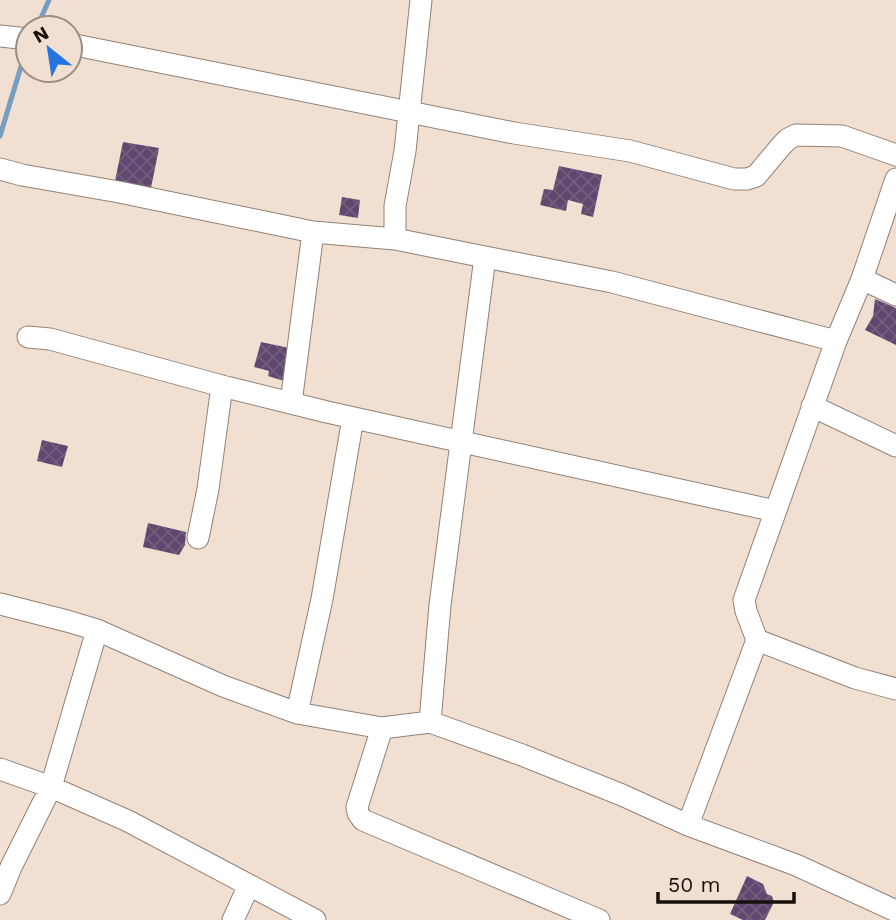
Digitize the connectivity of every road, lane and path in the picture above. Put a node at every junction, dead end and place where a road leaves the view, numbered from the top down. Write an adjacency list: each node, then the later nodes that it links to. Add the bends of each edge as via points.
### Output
1 (422, 0): 3 (street)
2 (84, 47): 3 (street)
3 (408, 111): 4 (street, via 630,151 734,179 756,176 796,135 842,136); 8 (street)
4 (896, 155)
5 (0, 169): 7 (street)
6 (896, 179): 10 (street)
7 (313, 232): 8 (street); 15 (street)
8 (395, 240): 9 (street)
9 (485, 257): 13 (street, via 612,282); 18 (street)
10 (862, 279): 11 (street); 13 (street)
11 (896, 295)
12 (28, 337): 14 (street)
13 (836, 341): 16 (street)
14 (222, 386): 15 (street); 21 (street)
15 (291, 403): 17 (street)
16 (812, 406): 19 (street); 20 (street)
17 (352, 418): 18 (street); 26 (street, via 323,599)
18 (461, 442): 20 (street); 27 (street)
19 (896, 446)
20 (775, 511): 24 (street, via 744,600)
21 (198, 538)
22 (0, 604): 23 (street)
23 (97, 630): 26 (street); 30 (street)
24 (757, 640): 25 (street); 31 (street)
25 (896, 689)
26 (297, 713): 28 (street)
27 (430, 722): 28 (street); 31 (street, via 523,755)
28 (382, 728): 37 (street, via 357,807 363,820)
29 (0, 769): 30 (street)
30 (51, 787): 32 (street, via 128,821); 33 (street)
31 (688, 825): 34 (street, via 796,865)
32 (248, 886): 35 (street); 36 (street)
33 (0, 894)
34 (896, 911)
35 (233, 920)
36 (315, 920)
37 (599, 920)

